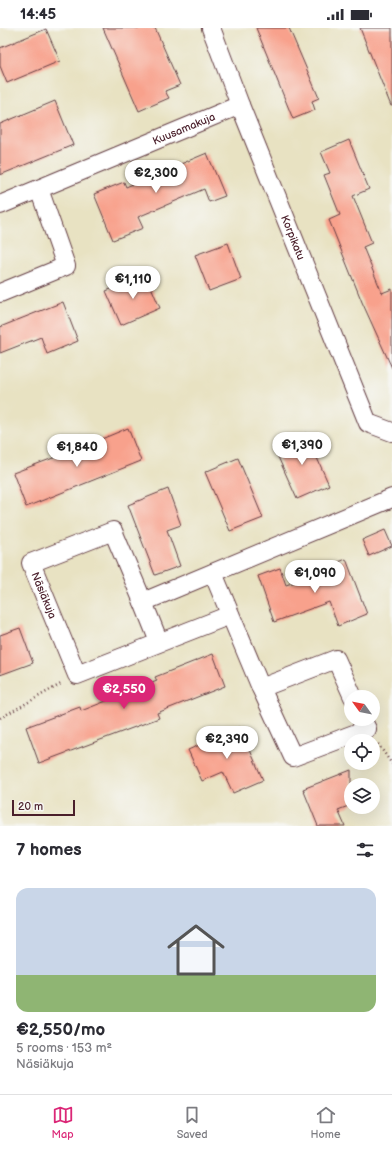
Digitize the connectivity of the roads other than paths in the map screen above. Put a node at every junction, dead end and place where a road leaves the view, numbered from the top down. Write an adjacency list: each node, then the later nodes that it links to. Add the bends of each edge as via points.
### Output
1 (211, 28): 2 (street, Korpikatu)
2 (240, 105): 3 (street, Kuusamakuja); 6 (street, Korpikatu, via 368,423)
3 (39, 189): 4 (street, Kuusamakuja); 5 (street, via 66,266)
4 (0, 205)
5 (0, 294)
6 (392, 432)
7 (392, 498): 8 (street)
8 (213, 573): 9 (street); 10 (street)
9 (143, 602): 11 (street, Näsiäkuja); 11 (street, Näsiäkuja, via 113,532 32,563 77,675)
10 (230, 614): 11 (street); 12 (street)
11 (159, 642)
12 (261, 688): 13 (street, via 336,659); 14 (street, via 293,757)
13 (350, 690)
14 (361, 726)

